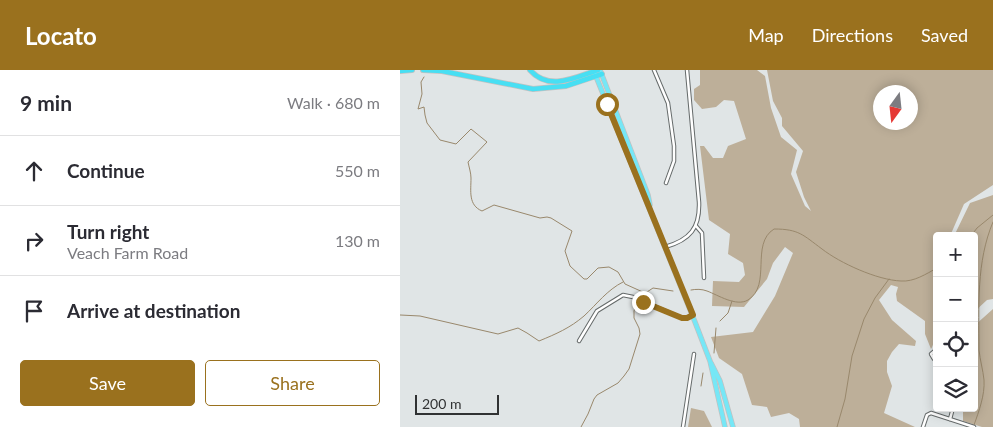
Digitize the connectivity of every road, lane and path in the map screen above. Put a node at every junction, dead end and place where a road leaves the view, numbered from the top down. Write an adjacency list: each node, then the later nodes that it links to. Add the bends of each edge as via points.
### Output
1 (412, 70): 6 (highway)
2 (423, 70): 7 (highway, via 533,89 566,86)
3 (530, 70): 7 (highway, via 537,78 552,82)
4 (654, 70): 8 (street, via 668,103 674,146 674,162)
5 (687, 70): 9 (street, via 699,202)
6 (400, 71)
7 (597, 72): 10 (main road, via 640,189)
8 (666, 183)
9 (696, 226): 10 (street, via 684,240); 11 (street, via 702,233)
10 (666, 247): 12 (main road)
11 (704, 278)
12 (693, 315): 13 (street, via 682,318 623,295 597,311); 15 (main road)
13 (579, 342)
14 (694, 354): 18 (street)
15 (710, 361): 19 (main road); 20 (main road, via 720,381)
16 (952, 412): 17 (street)
17 (950, 419): 21 (street, via 929,414); 22 (street)
18 (683, 427)
19 (725, 427)
20 (733, 427)
21 (923, 427)
22 (974, 427)

